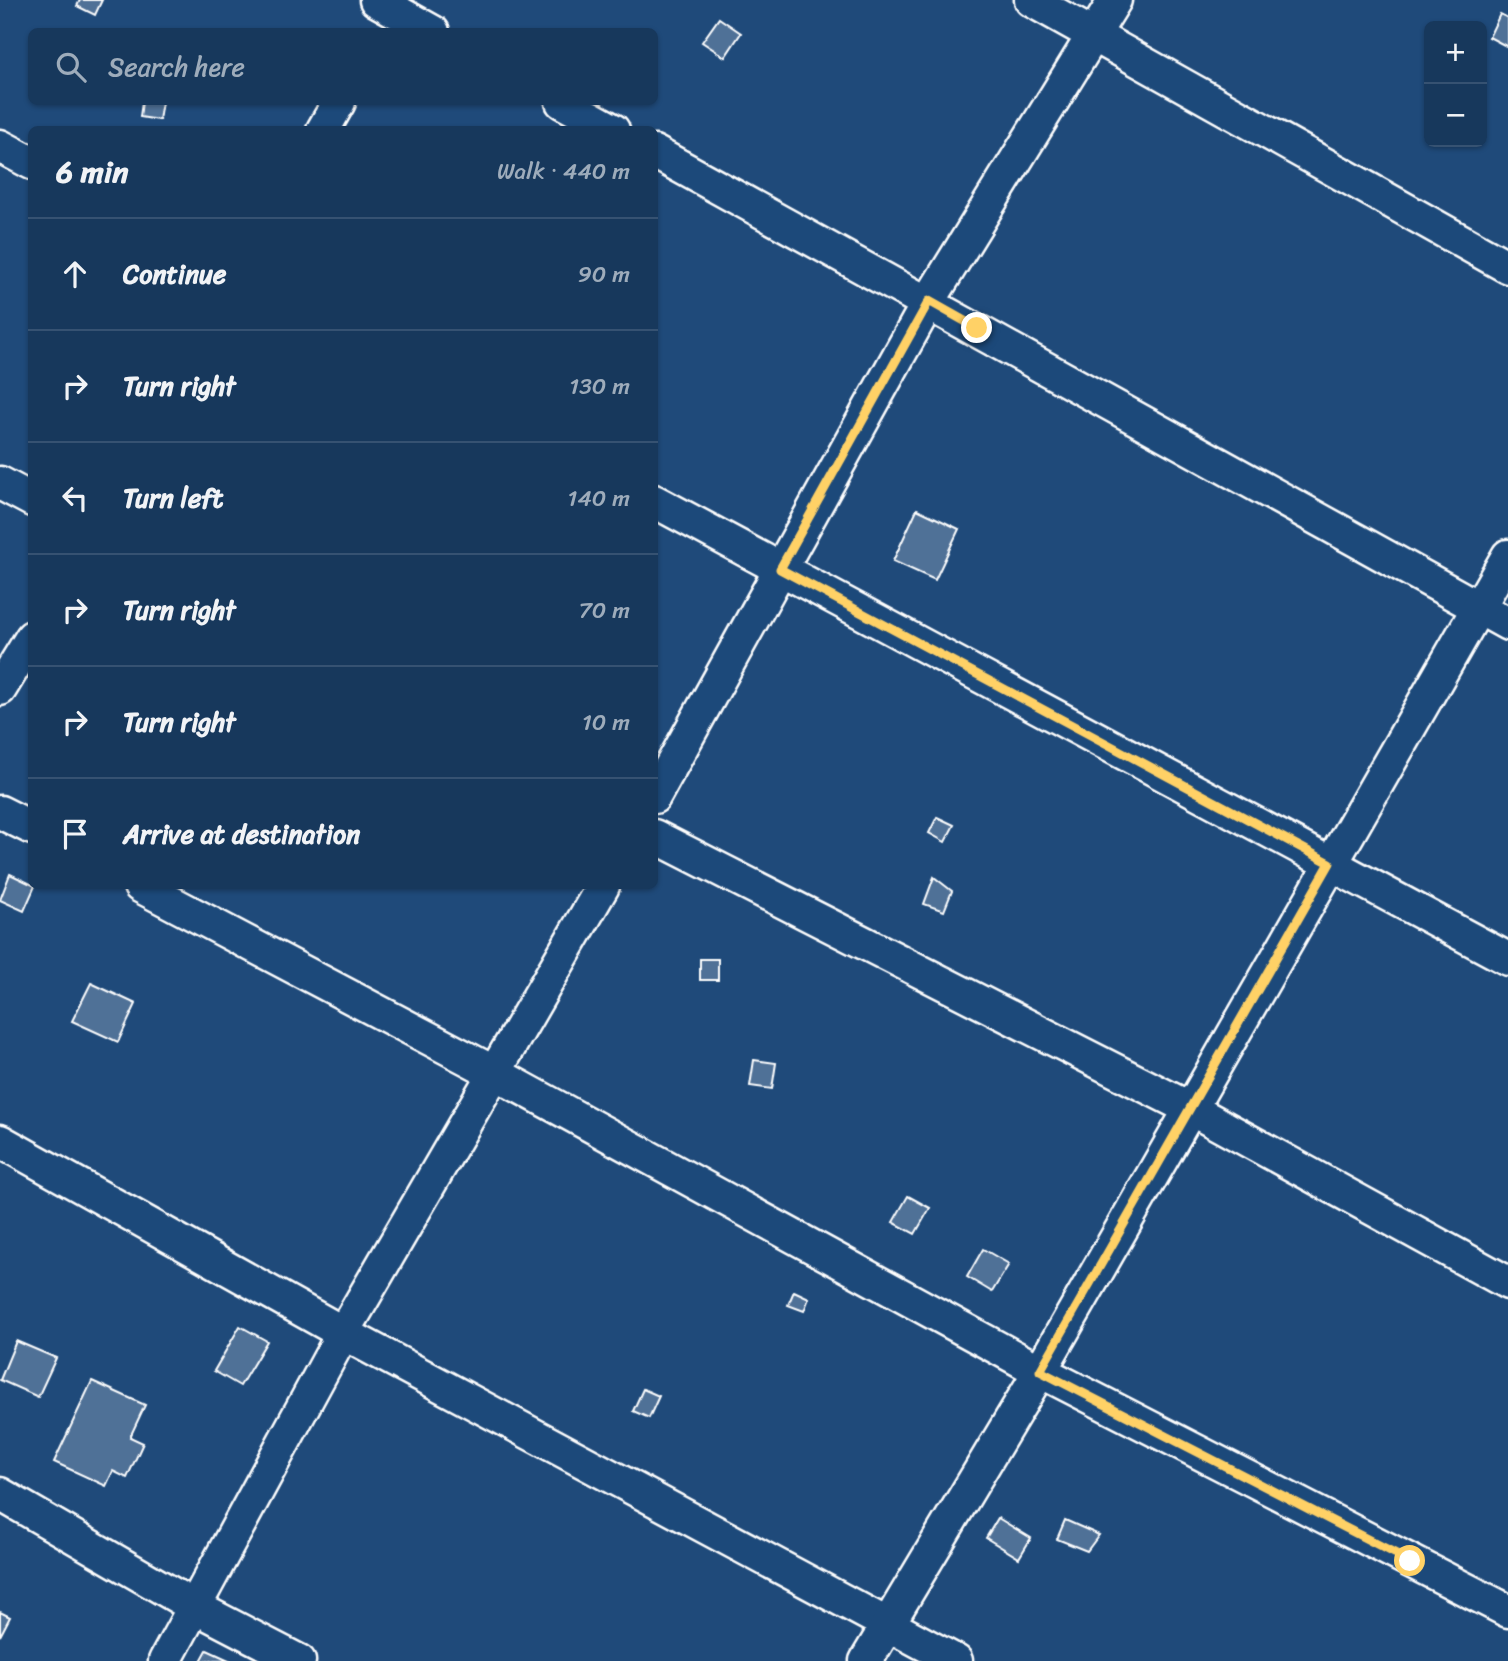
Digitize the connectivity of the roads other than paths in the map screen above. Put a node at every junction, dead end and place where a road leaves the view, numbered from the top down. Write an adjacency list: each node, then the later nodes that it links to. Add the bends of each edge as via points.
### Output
1 (1031, 0): 5 (street)
2 (1115, 0): 5 (street)
3 (384, 10): 4 (street)
4 (424, 28)
5 (1092, 33): 13 (street); 14 (street)
6 (337, 105): 8 (street)
7 (567, 105): 9 (street)
8 (325, 126)
9 (606, 126)
10 (0, 146): 12 (street)
11 (658, 154): 14 (street)
12 (28, 161)
13 (1508, 267)
14 (929, 301): 19 (street); 20 (street)
15 (0, 483): 16 (street)
16 (28, 498)
17 (658, 503): 19 (street)
18 (1508, 556): 20 (street)
19 (780, 569): 24 (street); 28 (street)
20 (1477, 608): 21 (street); 28 (street)
21 (1508, 624)
22 (28, 644): 23 (street)
23 (0, 689)
24 (658, 790)
25 (0, 812): 26 (street)
26 (28, 826)
27 (658, 838): 33 (street)
28 (1330, 863): 31 (street); 33 (street)
29 (146, 889): 32 (street)
30 (601, 889): 32 (street)
31 (1508, 959)
32 (493, 1072): 36 (street); 37 (street)
33 (1189, 1108): 35 (street); 37 (street)
34 (0, 1141): 36 (street)
35 (1508, 1283)
36 (343, 1333): 39 (street); 41 (street)
37 (1040, 1371): 40 (street); 41 (street)
38 (0, 1494): 39 (street)
39 (195, 1607): 42 (street); 43 (street)
40 (1508, 1611)
41 (887, 1623): 44 (street); 45 (street)
42 (165, 1661)
43 (299, 1661)
44 (866, 1661)
45 (956, 1661)

